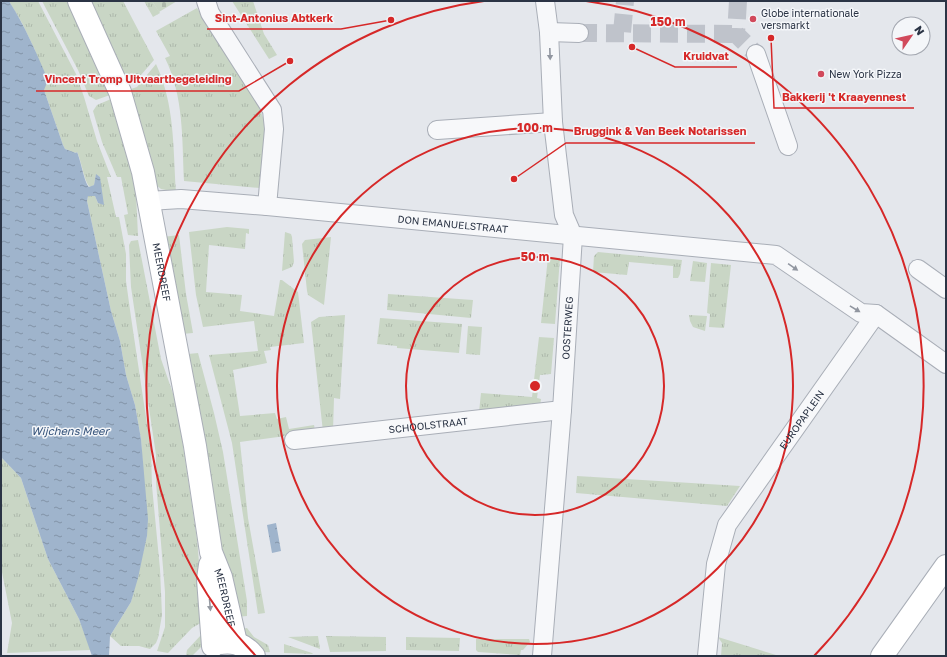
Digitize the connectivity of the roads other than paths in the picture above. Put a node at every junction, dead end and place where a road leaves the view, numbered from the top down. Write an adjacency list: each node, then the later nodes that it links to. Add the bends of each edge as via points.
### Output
1 (78, 1): 10 (street, MEERDREEF, via 120,92 142,166)
2 (206, 1): 11 (street, via 214,19 272,110 274,129)
3 (544, 1): 4 (street, OOSTERWEG)
4 (549, 32): 5 (street); 7 (street, OOSTERWEG, one-way to 7)
5 (579, 33)
6 (756, 54): 9 (street)
7 (553, 122): 8 (street); 12 (street, OOSTERWEG, via 564,215)
8 (437, 130)
9 (788, 146)
10 (148, 201): 11 (street, DON EMANUELSTRAAT, via 181,199); 19 (street, MEERDREEF, via 195,446)
11 (267, 206): 12 (street, DON EMANUELSTRAAT)
12 (573, 236): 15 (street, DON EMANUELSTRAAT, one-way to 15, via 776,255 861,313); 17 (street, OOSTERWEG)
13 (918, 269): 14 (street)
14 (946, 289)
15 (876, 314): 16 (street); 24 (street, EUROPAPLEIN, via 727,525 716,564)
16 (946, 364)
17 (562, 410): 18 (street, SCHOOLSTRAAT); 23 (street, OOSTERWEG)
18 (294, 440)
19 (211, 552): 21 (street, MEERDREEF, one-way to 21); 22 (street, MEERDREEF)
20 (946, 566): 25 (street)
21 (207, 651): 22 (street, via 225,642)
22 (254, 653)
23 (542, 656)
24 (707, 656)
25 (882, 656)

